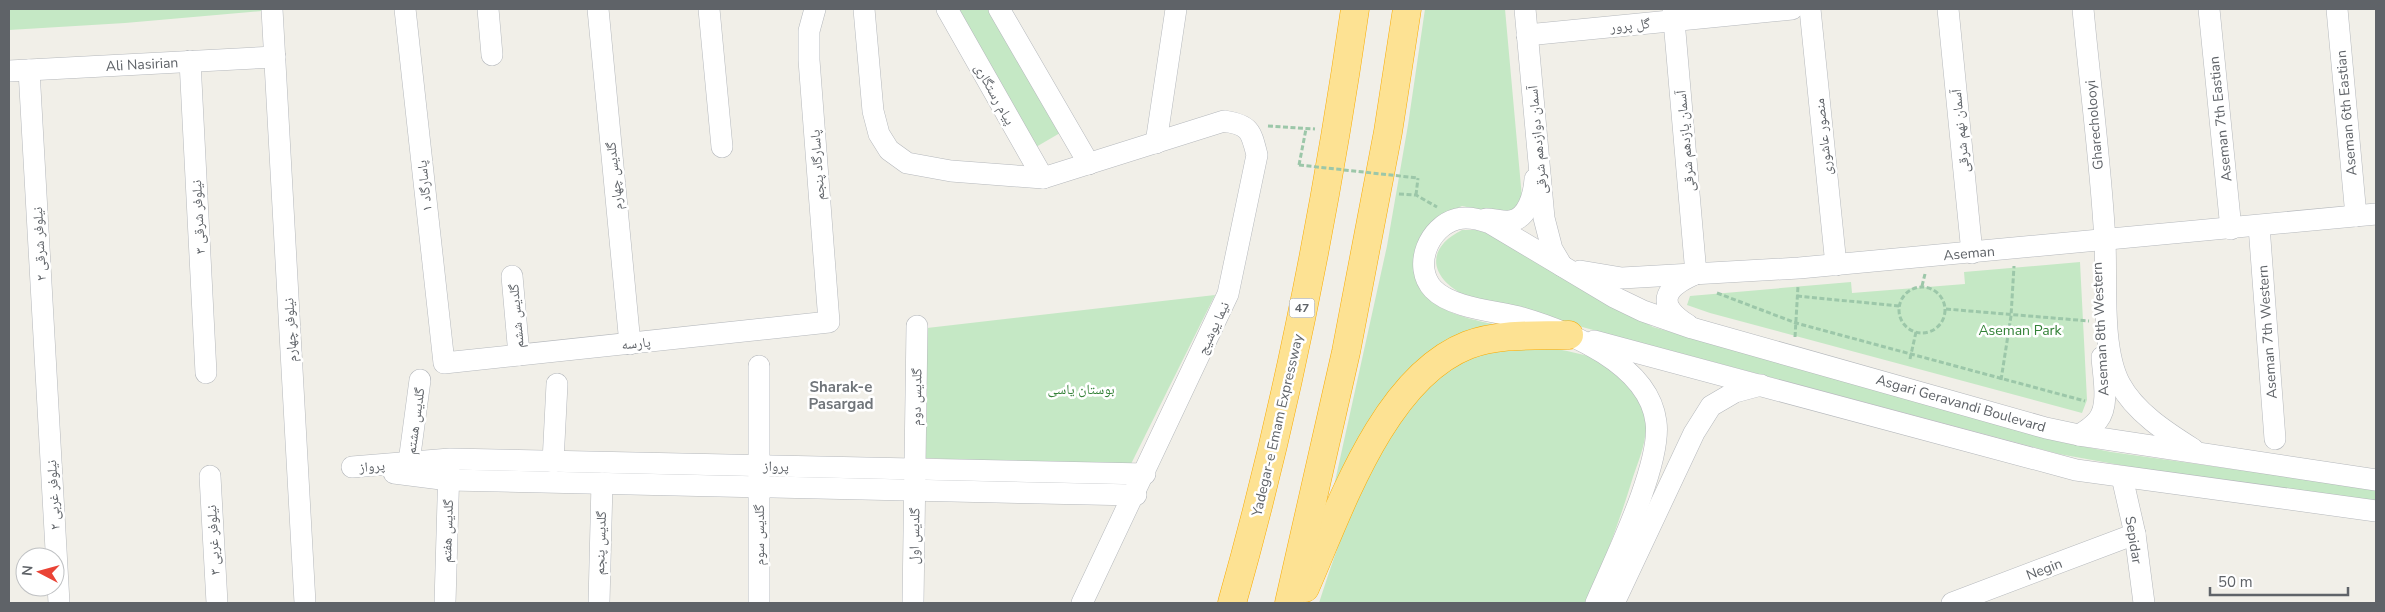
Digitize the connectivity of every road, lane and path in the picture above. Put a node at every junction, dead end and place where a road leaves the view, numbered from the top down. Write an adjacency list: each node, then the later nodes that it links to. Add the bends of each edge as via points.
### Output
1 (272, 9): 24 (street, نیلوفر چهارم)
2 (405, 9): 64 (street, پاسارگاد ۱)
3 (488, 9): 23 (street)
4 (598, 9): 59 (street, گلدیس چهارم)
5 (709, 9): 30 (street)
6 (815, 9): 53 (street, پاسارگاد پنجم, via 809,31 809,60)
7 (864, 9): 33 (street, via 873,110 879,134 889,150 907,163 951,172)
8 (948, 9): 33 (street, پیام رستگاری)
9 (1000, 9): 32 (street)
10 (1176, 9): 29 (street)
11 (1336, 9): 28 (highway)
12 (1355, 9): 28 (highway, Yadegar-e Emam Expressway / 47)
13 (1407, 9): 98 (highway, via 1388,132 1346,352)
14 (1525, 9): 22 (street, آسمان دوازدهم شرقی)
15 (1792, 9): 21 (street, گل پرور)
16 (1810, 9): 42 (street, منصور عاشوری)
17 (1948, 9): 41 (street, آسمان نهم شرقی)
18 (2083, 9): 39 (street, Gharecholooyi)
19 (2209, 9): 38 (street, Aseman 7th Eastian)
20 (2337, 9): 35 (street, Aseman 6th Eastian)
21 (1674, 15): 22 (street, گل پرور); 45 (street, آسمان یازدهم شرقی)
22 (1527, 35): 31 (street, آسمان دوازدهم شرقی)
23 (492, 55)
24 (275, 57): 25 (street, Ali Nasirian); 91 (street, نیلوفر چهارم)
25 (190, 61): 26 (street, Ali Nasirian); 66 (street, نیلوفر شرقی ۳)
26 (19, 71): 72 (street, نیلوفر شرقی ۲)
27 (1241, 124): 29 (street, via 1224,121); 34 (path, bridge, via 1306,129 1299,164 1418,178); 79 (street, نیما یوشیج, via 1252,136 1257,155 1228,294)
28 (1338, 129): 97 (highway, Yadegar-e Emam Expressway / 47, via 1295,345 1255,521)
29 (1156, 143): 32 (street)
30 (722, 147)
31 (1538, 152): 36 (street, via 1535,184 1523,215 1508,221); 43 (street, آسمان دوازدهم شرقی, via 1547,234)
32 (1089, 164): 33 (street)
33 (1044, 178)
34 (1416, 195)
35 (2366, 215): 37 (street, Aseman)
36 (1474, 218): 43 (street, Asgari Geravandi Boulevard, via 1490,223); 58 (street, via 1457,218 1441,226 1430,239 1424,255 1425,273 1433,288 1447,298 1472,307 1520,318)
37 (2259, 226): 38 (street, Aseman); 74 (street, Aseman 7th Western)
38 (2231, 229): 39 (street, Aseman)
39 (2100, 241): 40 (street, Aseman); 52 (street, Aseman 8th Western); 75 (street, Aseman 8th Western, via 2110,353 2120,384 2153,421)
40 (2016, 249): 41 (street, Aseman); 51 (path)
41 (1972, 253): 42 (street, Aseman)
42 (1836, 265): 44 (street, Aseman)
43 (1563, 267): 45 (street, Aseman, via 1622,278); 56 (street, Asgari Geravandi Boulevard, via 1643,311)
44 (1800, 268): 45 (street, Aseman); 48 (path)
45 (1696, 274): 56 (street, via 1676,283 1667,298 1676,317)
46 (512, 276): 61 (street, گلدیس ششم)
47 (1715, 292): 54 (path)
48 (1797, 296): 49 (path); 54 (path)
49 (1899, 306): 50 (path, via 1905,294 1922,286 1936,290); 57 (path, via 1904,325)
50 (1946, 309): 51 (path); 57 (path, via 1945,317 1937,328 1930,332)
51 (2011, 316): 52 (path); 68 (path)
52 (2099, 321): 73 (street, Aseman 8th Western, via 2105,395 2103,409 2099,419)
53 (829, 322): 59 (street, پارسه)
54 (1796, 323): 60 (path); 62 (path)
55 (917, 326): 83 (street, گلدیس دوم)
56 (1692, 328): 62 (street, Asgari Geravandi Boulevard)
57 (1916, 332): 60 (path)
58 (1569, 335): 70 (street); 99 (highway, via 1489,339 1467,346 1446,357 1409,388 1390,412 1352,483); 100 (street, via 1629,372 1643,388 1656,421 1654,458)
59 (630, 344): 61 (street, پارسه)
60 (1912, 354): 63 (path); 68 (path)
61 (519, 355): 64 (street, پارسه)
62 (1794, 355): 73 (street, Asgari Geravandi Boulevard)
63 (1910, 359)
64 (444, 363)
65 (758, 366): 81 (street)
66 (206, 373)
67 (420, 380): 76 (street, گلدیس هشتم)
68 (2001, 380): 71 (path)
69 (557, 384): 77 (street)
70 (1762, 385): 82 (street, via 2067,467); 101 (street, via 1735,392 1711,406 1694,432)
71 (2093, 403)
72 (48, 418): 89 (street, نیلوفر غربی ۲)
73 (2079, 435): 75 (street, Asgari Geravandi Boulevard)
74 (2275, 439)
75 (2201, 454): 84 (street, Asgari Geravandi Boulevard)
76 (409, 462): 78 (street, پرواز); 78 (street, پرواز, via 352,467)
77 (553, 462): 78 (street, پرواز); 81 (street, پرواز)
78 (449, 470): 85 (street, پرواز); 92 (street, گلدیس هفتم)
79 (1145, 474): 83 (street, پرواز); 86 (street, نیما یوشیج)
80 (210, 476): 90 (street, نیلوفر غربی ۳)
81 (760, 476): 83 (street, پرواز); 85 (street, پرواز); 94 (street, گلدیس سوم)
82 (2122, 477): 87 (street); 88 (street, Sepidar)
83 (915, 480): 86 (street, پرواز); 95 (street, گلدیس اول)
84 (2376, 480)
85 (602, 483): 93 (street, گلدیس پنجم)
86 (1136, 495): 96 (street, نیما یوشیج)
87 (2376, 511)
88 (2135, 534): 102 (street, Negin); 103 (street, Sepidar)
89 (59, 603)
90 (217, 603)
91 (305, 603)
92 (444, 603)
93 (598, 603)
94 (759, 603)
95 (913, 603)
96 (1082, 603)
97 (1232, 603)
98 (1289, 603)
99 (1298, 603)
100 (1596, 603)
101 (1614, 603)
102 (1952, 603)
103 (2144, 603)

